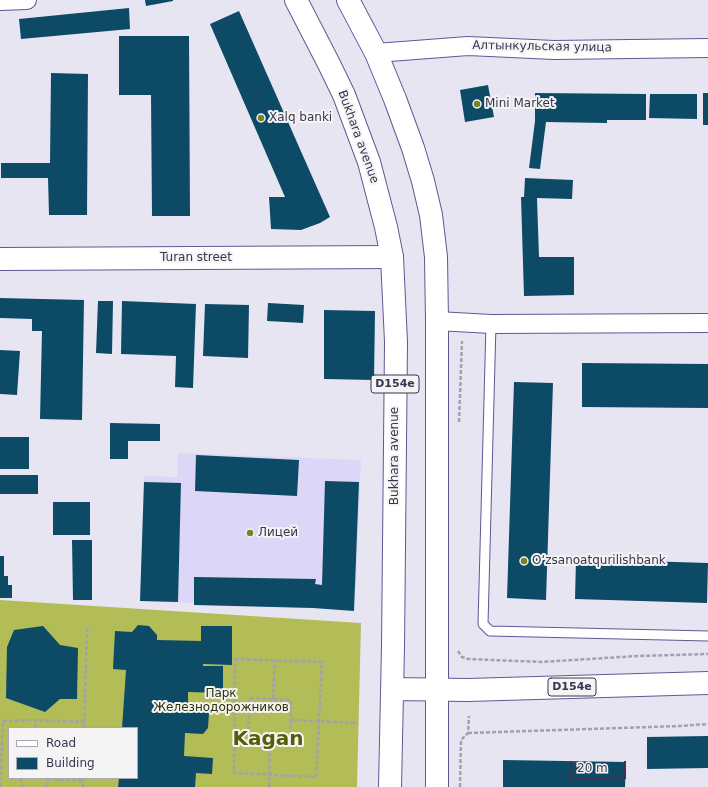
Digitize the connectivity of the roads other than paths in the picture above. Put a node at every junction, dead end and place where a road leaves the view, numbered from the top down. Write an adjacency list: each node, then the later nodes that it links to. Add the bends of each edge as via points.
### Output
1 (27, 0): 4 (street)
2 (296, 0): 7 (main road, Bukhara avenue / D154e, via 344,95 367,155)
3 (348, 0): 6 (main road)
4 (0, 1)
5 (708, 48): 6 (street, Алтынкульская улица, via 554,50 468,46)
6 (376, 53): 9 (main road, via 413,148 431,215 436,256)
7 (392, 257): 8 (main road, Turan street); 14 (main road, Bukhara avenue / D154e, via 396,342)
8 (0, 259)
9 (437, 321): 11 (street); 15 (main road)
10 (708, 323): 11 (street)
11 (491, 324): 12 (lane, via 483,624 490,631)
12 (708, 636)
13 (708, 683): 15 (main road, D154e)
14 (393, 689): 15 (main road, D154e); 16 (main road, Bukhara avenue / D154e)
15 (437, 689): 17 (main road)
16 (390, 787)
17 (437, 787)

